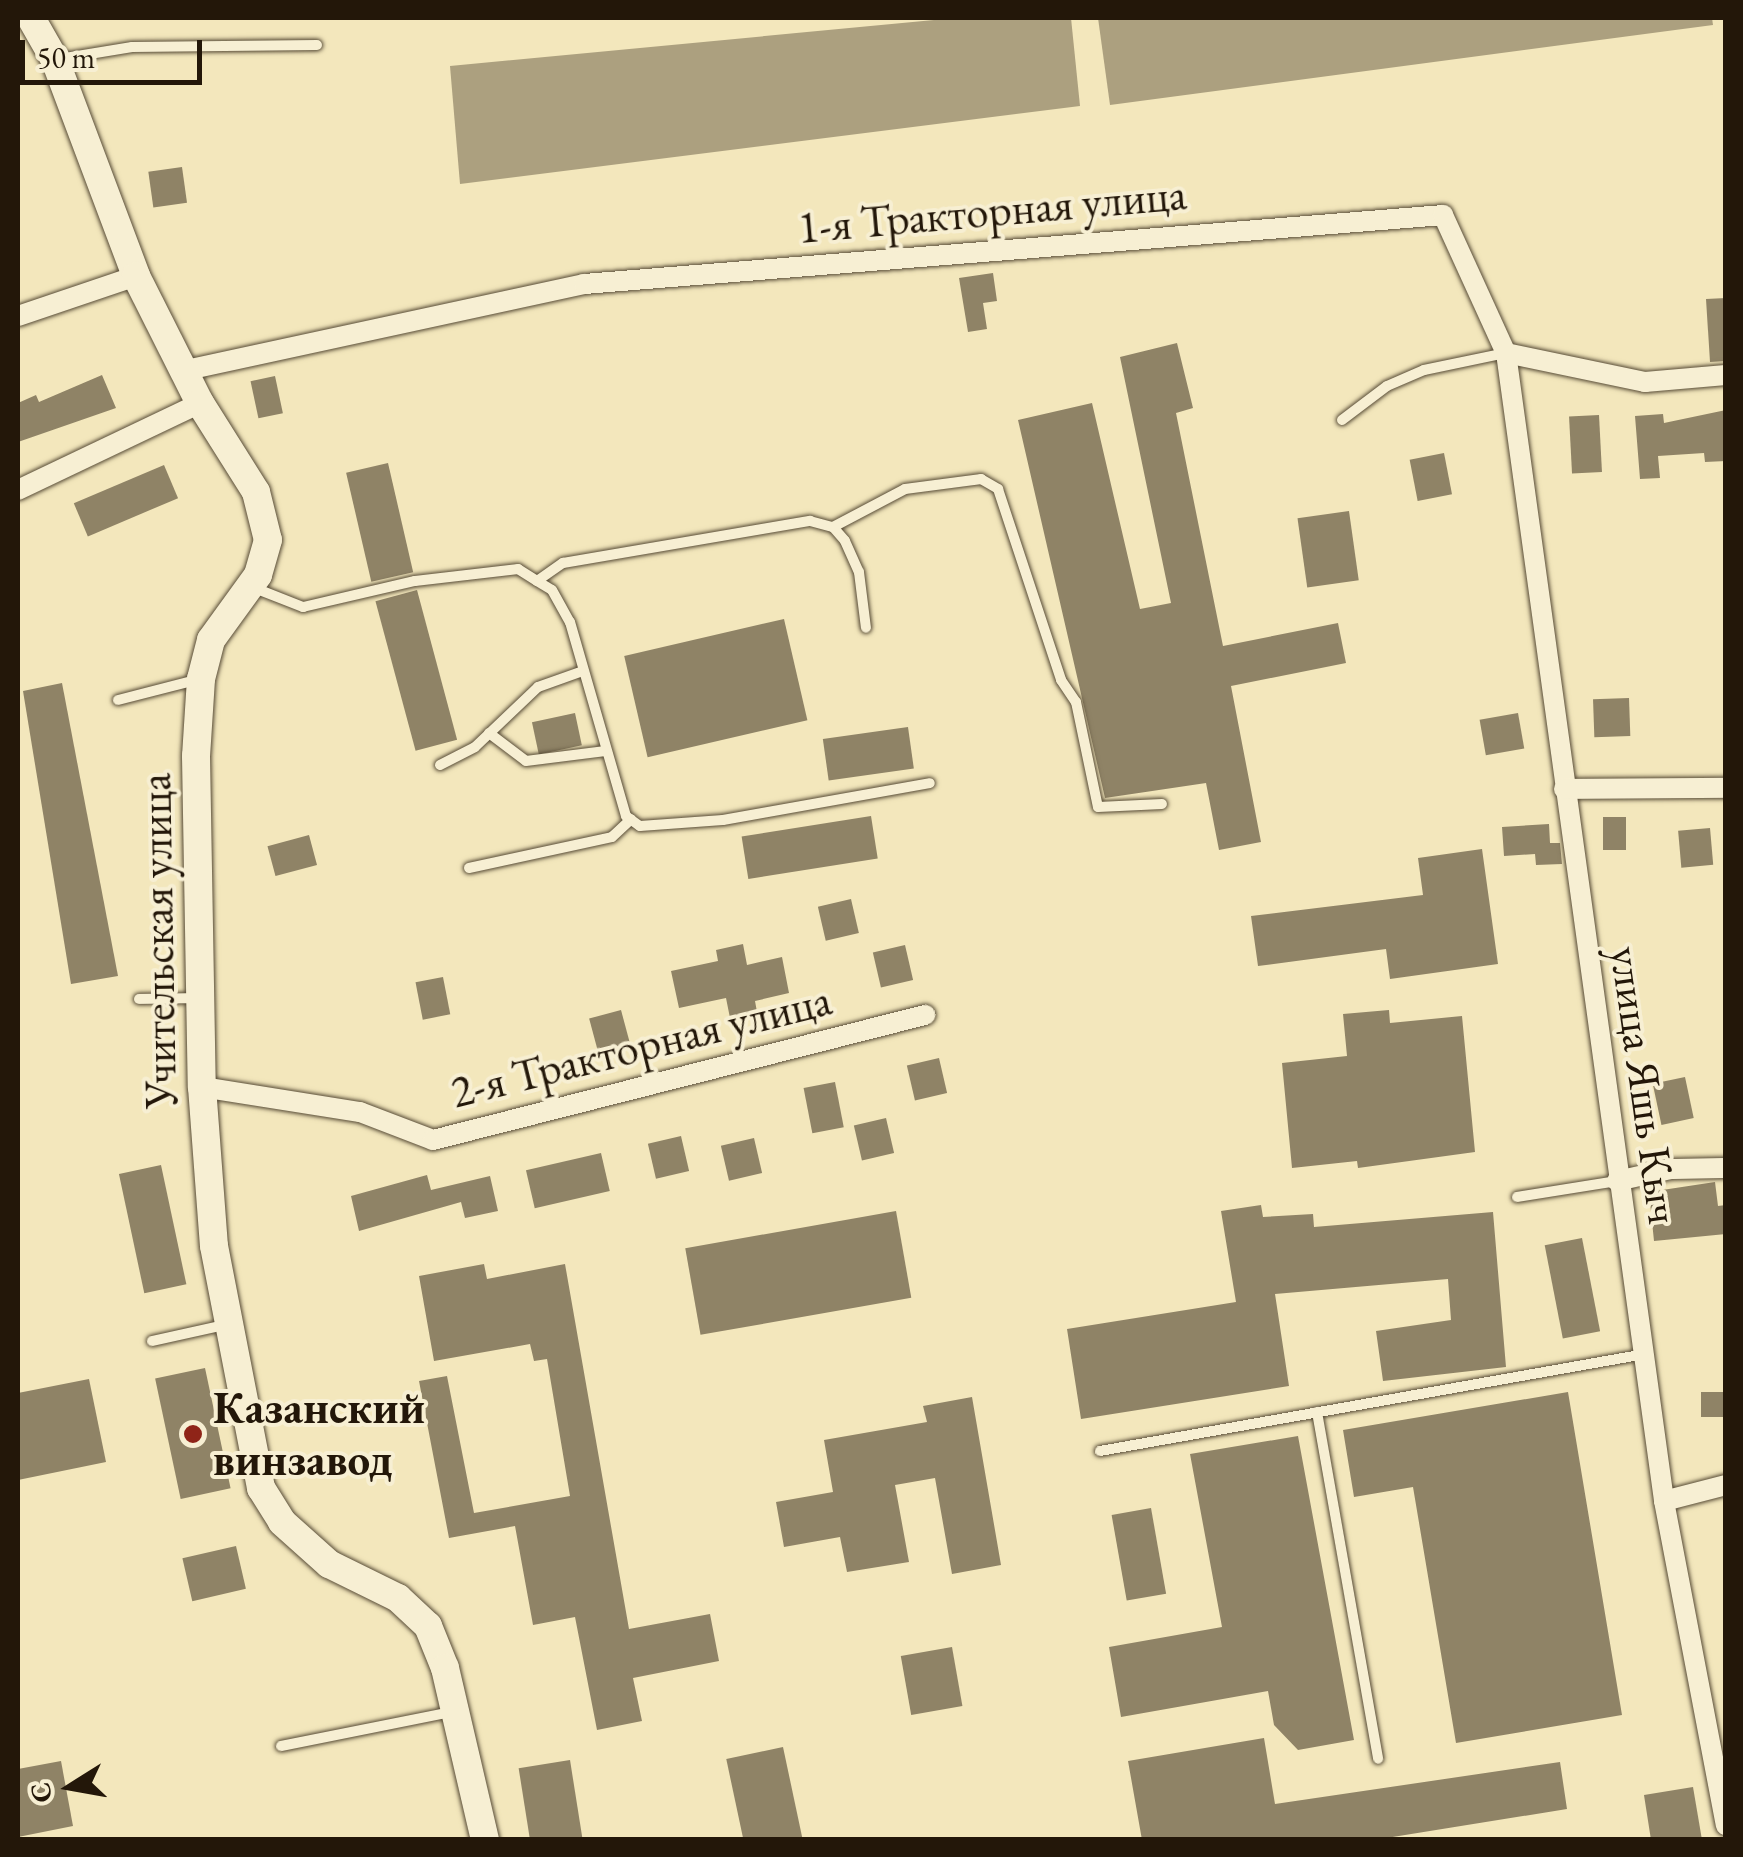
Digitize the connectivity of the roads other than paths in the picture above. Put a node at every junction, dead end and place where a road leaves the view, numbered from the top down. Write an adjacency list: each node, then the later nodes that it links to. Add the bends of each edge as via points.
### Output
1 (31, 18): 3 (street, Учительская улица)
2 (317, 45): 3 (lane, via 132,48)
3 (55, 60): 4 (street, Учительская улица)
4 (136, 276): 5 (street); 7 (street, Учительская улица)
5 (18, 316)
6 (1506, 353): 7 (street, 1-я Тракторная улица, via 1443,215 584,284); 8 (street, via 1644,382); 10 (lane, via 1424,370 1388,386); 24 (street, улица Яшь Кыч)
7 (182, 371): 9 (street, Учительская улица)
8 (1726, 374)
9 (200, 403): 11 (street); 14 (street, Учительская улица, via 256,492 268,540)
10 (1342, 420)
11 (18, 490)
12 (833, 528): 13 (lane, via 810,521 563,564); 15 (lane, via 859,572); 25 (lane, via 906,489 982,479 998,490 1061,680 1076,702 1098,807)
13 (537, 581): 14 (lane, via 518,570 501,571 415,581 303,607); 16 (lane, via 552,590 570,622)
14 (250, 586): 17 (street, Учительская улица, via 212,640)
15 (866, 628)
16 (584, 671): 19 (lane, via 538,687); 20 (lane)
17 (201, 679): 18 (lane); 28 (street, Учительская улица)
18 (118, 700)
19 (488, 733): 20 (lane, via 526,761); 21 (lane)
20 (605, 751): 26 (lane)
21 (440, 765)
22 (930, 783): 26 (lane, via 676,826 640,826)
23 (1726, 788): 24 (street)
24 (1564, 789): 33 (street, улица Яшь Кыч)
25 (1162, 804)
26 (631, 819): 27 (lane, via 612,837)
27 (469, 868)
28 (200, 998): 29 (lane); 31 (street, Учительская улица)
29 (139, 999)
30 (925, 1016): 31 (street, 2-я Тракторная улица, via 433,1140 360,1112)
31 (202, 1087): 35 (street, Учительская улица, via 214,1246)
32 (1726, 1168): 33 (street, via 1671,1169)
33 (1618, 1181): 34 (lane); 37 (street, улица Яшь Кыч)
34 (1517, 1197)
35 (229, 1324): 36 (lane); 42 (street, Учительская улица, via 261,1488 282,1522 329,1564 398,1598 428,1626)
36 (152, 1340)
37 (1646, 1354): 38 (lane); 41 (street, улица Яшь Кыч)
38 (1317, 1412): 39 (lane); 44 (lane)
39 (1100, 1451)
40 (1726, 1485): 41 (street)
41 (1664, 1501): 45 (street, улица Яшь Кыч)
42 (456, 1711): 43 (lane); 46 (street, Учительская улица)
43 (281, 1746)
44 (1378, 1759)
45 (1726, 1825)
46 (485, 1840)

